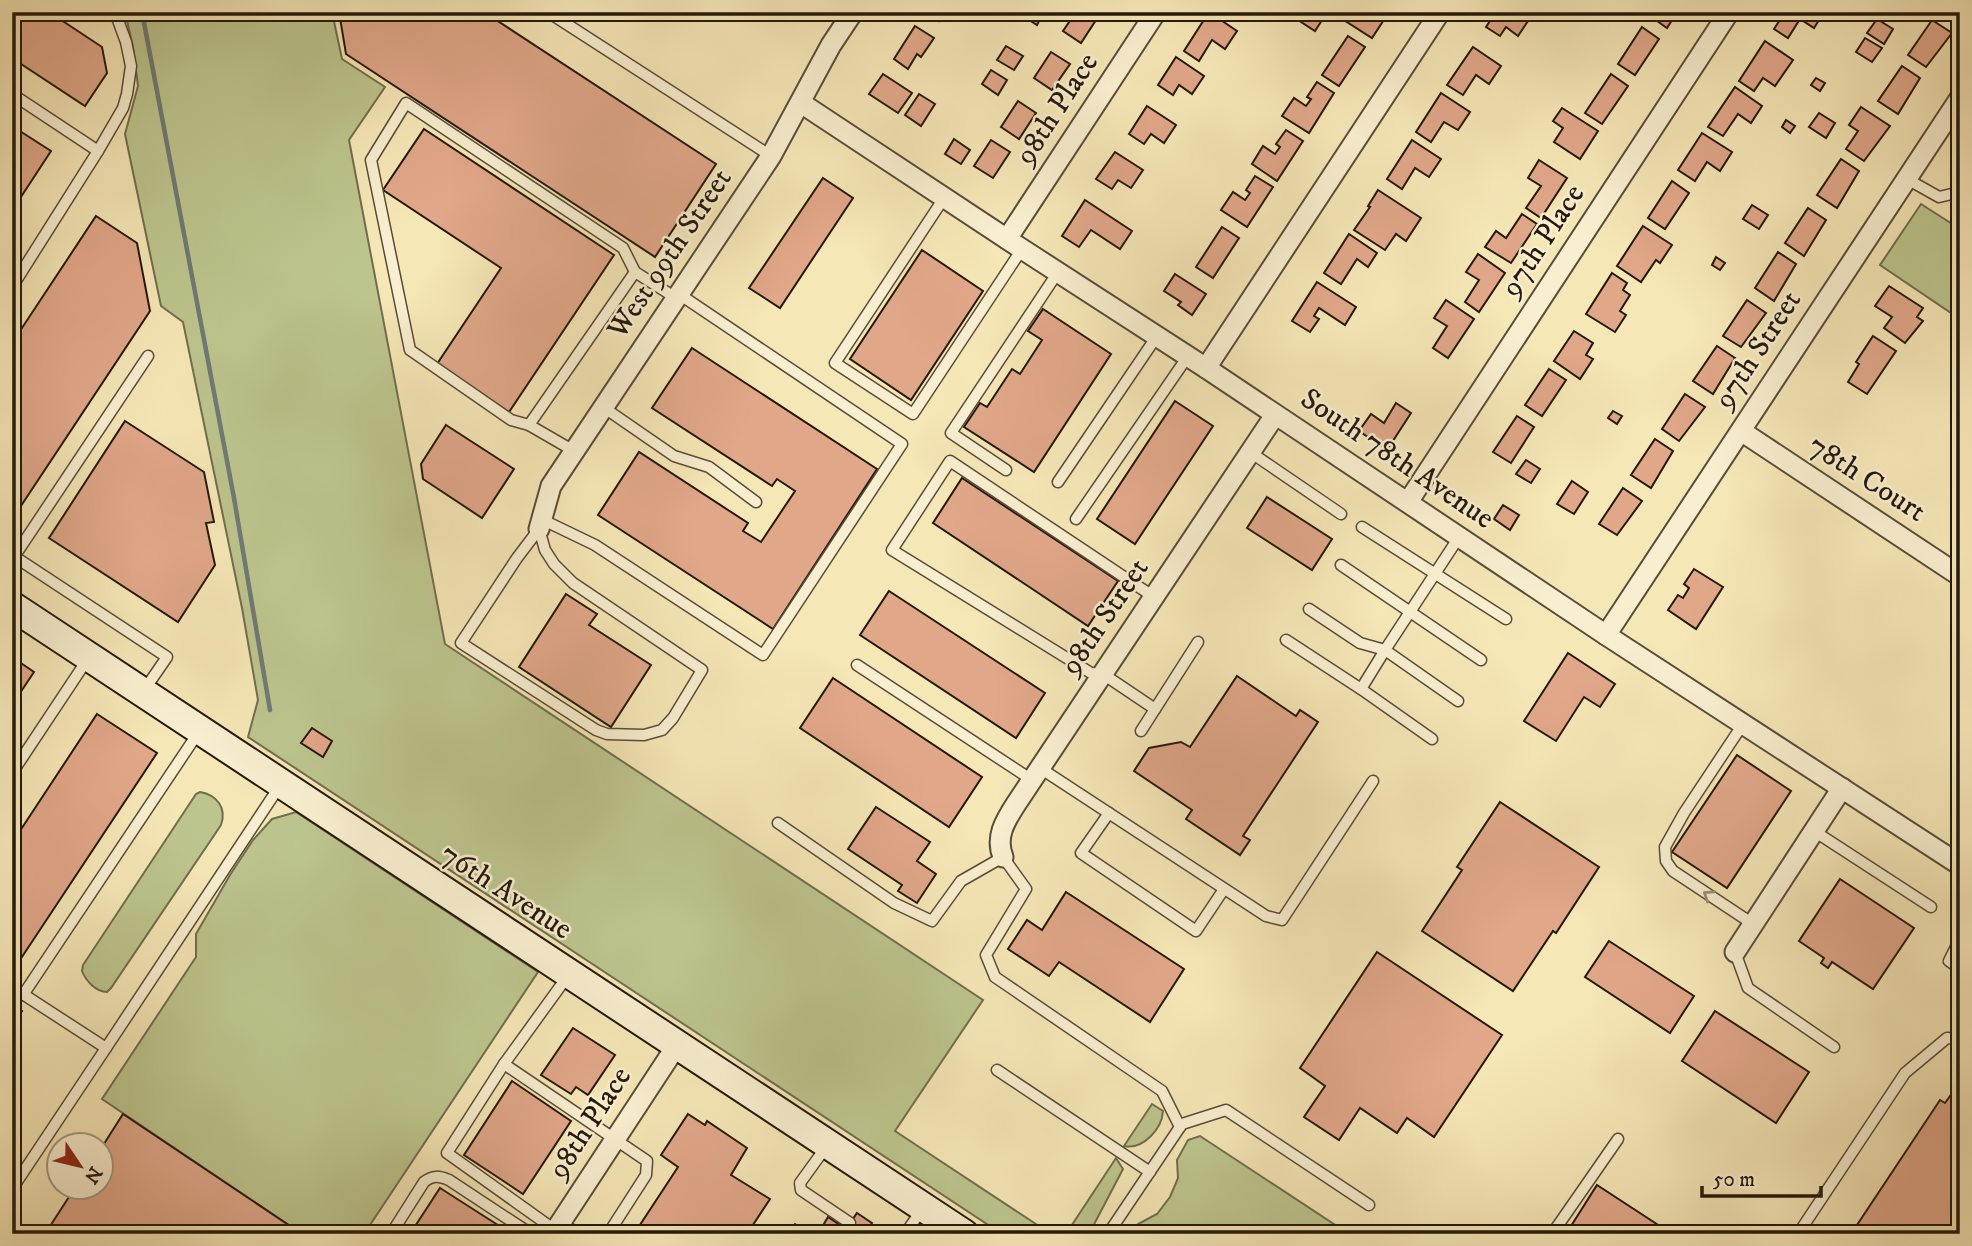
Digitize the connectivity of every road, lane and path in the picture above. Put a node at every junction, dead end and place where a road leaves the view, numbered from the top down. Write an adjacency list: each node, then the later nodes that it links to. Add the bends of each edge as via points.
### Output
1 (115, 12): 10 (lane, via 131,66 122,108)
2 (548, 12): 11 (lane)
3 (853, 12): 9 (street, West 99th Street)
4 (1156, 12): 15 (street, 98th Place)
5 (1440, 12): 23 (street)
6 (1729, 12): 33 (street, 97th Place)
7 (12, 94): 10 (lane)
8 (1960, 98): 12 (street, 97th Street)
9 (801, 103): 11 (street, West 99th Street); 14 (street, South 78th Avenue)
10 (98, 151): 18 (lane)
11 (771, 156): 19 (street, West 99th Street)
12 (1907, 179): 13 (lane, via 1939,197); 27 (street, 97th Street)
13 (1960, 191)
14 (944, 198): 15 (street, South 78th Avenue); 15 (lane, via 835,363 913,414)
15 (1014, 244): 17 (street, South 78th Avenue)
16 (635, 272): 19 (lane); 26 (lane); 26 (lane, via 624,248 406,103 371,160 411,350 511,420)
17 (1058, 272): 20 (street, South 78th Avenue); 30 (lane, via 951,433)
18 (12, 287)
19 (678, 296): 24 (street, West 99th Street); 36 (lane, via 902,444 763,655 595,545)
20 (1157, 336): 22 (street, South 78th Avenue); 31 (lane)
21 (148, 356): 39 (lane)
22 (1188, 356): 23 (street, South 78th Avenue); 35 (lane)
23 (1206, 368): 25 (street, South 78th Avenue)
24 (603, 407): 28 (street, West 99th Street); 32 (lane, via 674,456 709,467)
25 (1276, 415): 29 (street, 98th Street); 33 (street, South 78th Avenue)
26 (529, 425): 28 (lane)
27 (1741, 431): 42 (street, 78th Court); 48 (street, 97th Street)
28 (574, 451): 36 (street, West 99th Street, via 551,486)
29 (1250, 452): 34 (lane); 43 (street, 98th Street)
30 (1006, 470)
31 (1058, 482)
32 (756, 502)
33 (1408, 502): 38 (street, South 78th Avenue)
34 (1341, 514)
35 (1076, 519)
36 (540, 524): 36 (lane, via 461,643 596,730 644,735 662,730 702,670 563,574 545,550)
37 (1362, 527): 41 (lane)
38 (1459, 537): 41 (lane); 48 (street, South 78th Avenue)
39 (13, 557): 57 (lane, via 167,657)
40 (1341, 565): 46 (lane)
41 (1435, 574): 46 (lane); 47 (lane)
42 (1960, 576)
43 (1154, 597): 55 (street, 98th Street); 55 (lane, via 950,461 892,550 1091,673)
44 (12, 606): 52 (street, 76th Avenue)
45 (1309, 609): 51 (lane, via 1360,643)
46 (1410, 612): 51 (lane); 53 (lane)
47 (1506, 619)
48 (1606, 635): 60 (street, South 78th Avenue)
49 (1286, 640): 56 (lane)
50 (1198, 642): 59 (lane)
51 (1385, 650): 56 (lane); 58 (lane)
52 (89, 657): 57 (street, 76th Avenue); 64 (lane)
53 (1481, 660)
54 (857, 665): 65 (lane)
55 (1103, 674): 59 (lane); 65 (street, 98th Street)
56 (1360, 689): 63 (lane)
57 (143, 692): 61 (street, 76th Avenue)
58 (1458, 701)
59 (1155, 709): 62 (lane)
60 (1743, 724): 68 (street, South 78th Avenue); 76 (lane, one-way to 60, via 1673,871 1665,847)
61 (200, 730): 67 (street, 76th Avenue); 82 (lane)
62 (1141, 731)
63 (1432, 739)
64 (12, 773)
65 (1036, 774): 69 (lane); 72 (street, 98th Street, via 1006,820 1000,836)
66 (1373, 781): 74 (lane, via 1282,920 1266,916)
67 (281, 783): 80 (street, 76th Avenue); 86 (lane)
68 (1843, 788): 71 (street); 73 (street, South 78th Avenue)
69 (1109, 813): 74 (lane); 74 (lane, via 1081,853 1196,931)
70 (778, 823): 72 (lane, via 894,903 932,921 961,881)
71 (1814, 831): 75 (lane); 76 (street)
72 (1003, 858): 89 (lane, via 1026,889 986,955 995,977 1163,1091)
73 (1960, 865)
74 (1224, 889)
75 (1931, 907)
76 (1753, 924): 78 (street)
77 (1960, 940): 79 (lane, via 1950,961)
78 (1735, 952): 85 (lane, via 1748,988)
79 (1960, 969)
80 (569, 974): 84 (street, 76th Avenue); 87 (lane)
81 (12, 987): 82 (lane)
82 (23, 995): 86 (lane)
83 (1960, 1040): 107 (lane, via 1947,1038 1905,1073)
84 (677, 1045): 91 (street, 98th Place); 92 (street, 76th Avenue)
85 (1835, 1047)
86 (106, 1048): 94 (lane)
87 (504, 1064): 91 (lane); 98 (lane, via 447,1153)
88 (997, 1070): 93 (lane)
89 (1180, 1127): 93 (lane); 95 (lane, via 1226,1110)
90 (1618, 1139): 106 (lane)
91 (615, 1140): 98 (street, 98th Place); 102 (lane, via 647,1161 646,1175)
92 (828, 1144): 96 (street, 76th Avenue); 97 (lane, via 800,1183 801,1190)
93 (1150, 1172): 105 (lane)
94 (12, 1189)
95 (1369, 1205)
96 (923, 1207): 103 (lane); 104 (street, 76th Avenue)
97 (850, 1223)
98 (556, 1229): 101 (lane)
99 (391, 1234): 100 (lane, via 431,1176 449,1180)
100 (531, 1234)
101 (578, 1234)
102 (608, 1234)
103 (905, 1234)
104 (964, 1234)
105 (1108, 1234)
106 (1552, 1234)
107 (1798, 1234)

